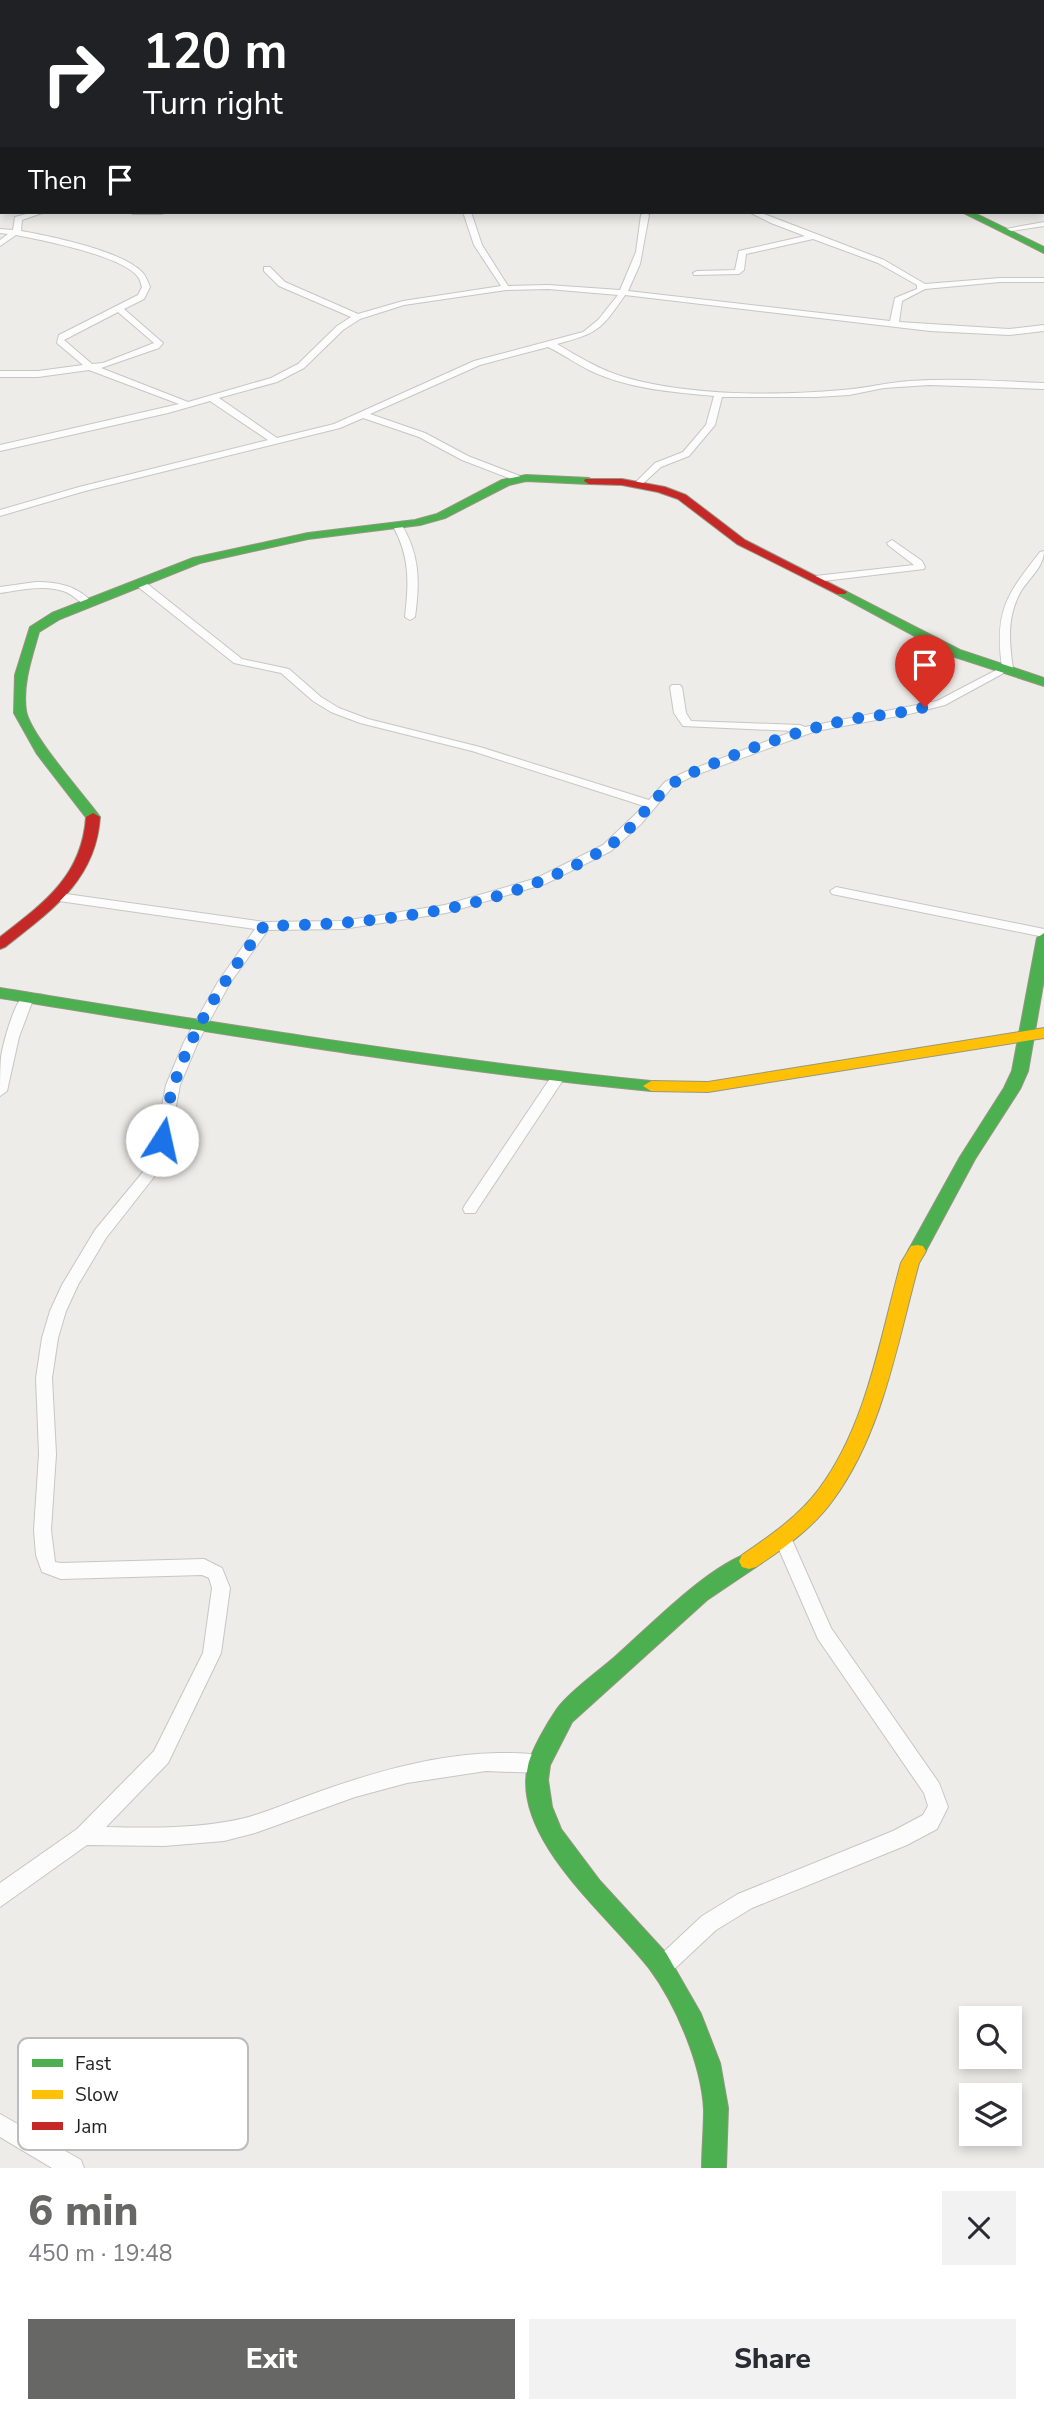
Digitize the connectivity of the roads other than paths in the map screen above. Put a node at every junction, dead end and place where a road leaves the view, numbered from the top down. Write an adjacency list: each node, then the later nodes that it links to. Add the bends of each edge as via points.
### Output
1 (30, 214): 9 (street, via 20,216)
2 (468, 214): 17 (street, via 478,245)
3 (758, 214): 10 (street)
4 (970, 214): 7 (street)
5 (645, 215): 18 (street, via 638,261)
6 (1044, 224): 7 (street)
7 (1004, 230): 12 (street)
8 (0, 231): 9 (street)
9 (17, 231): 11 (street); 19 (street, via 100,255 136,271 143,277 146,292)
10 (815, 236): 14 (street, via 742,253 736,272); 16 (street, via 889,264)
11 (0, 243)
12 (1044, 250)
13 (267, 269): 20 (street, via 282,284)
14 (697, 273)
15 (1044, 280): 16 (street)
16 (923, 287): 21 (street, via 898,300)
17 (506, 288): 18 (street); 20 (street, via 403,303)
18 (625, 294): 21 (street); 23 (street, via 597,328)
19 (118, 308): 24 (street, via 60,341); 24 (street, via 159,343 116,363)
20 (357, 317): 28 (street, via 301,366 274,380)
21 (894, 324): 22 (street, via 985,332)
22 (1044, 328)
23 (550, 344): 27 (street, via 598,371 628,380); 30 (street, via 477,363)
24 (90, 367): 25 (street); 29 (street)
25 (0, 374)
26 (1044, 386): 27 (street, via 975,381 886,385 840,394)
27 (719, 393): 34 (street, via 710,425 686,454 658,465)
28 (212, 398): 29 (street); 31 (street)
29 (189, 405): 32 (street)
30 (363, 415): 31 (street); 33 (street, via 422,435)
31 (276, 442): 35 (street)
32 (0, 448)
33 (517, 478): 34 (street); 36 (street, via 441,516)
34 (638, 485): 39 (street, via 682,497 741,542)
35 (0, 513)
36 (398, 526): 40 (street, via 332,532 228,552); 43 (street, via 410,546 415,575)
37 (892, 543): 39 (street, via 920,567)
38 (1044, 554): 44 (street, via 1004,614)
39 (815, 579): 44 (street, via 944,648)
40 (141, 584): 42 (street); 48 (street, via 239,660 285,671 335,710)
41 (0, 590): 42 (street, via 60,585 72,588)
42 (89, 604): 50 (street, via 34,630 19,699 29,732 93,817 93,839)
43 (410, 617)
44 (1007, 668): 45 (street); 47 (street, via 941,702)
45 (1044, 682)
46 (676, 687): 47 (street, via 680,713 687,724)
47 (813, 728): 48 (street, via 689,774 669,784)
48 (651, 804): 51 (street, via 607,848 541,881 446,909 343,925)
49 (836, 891): 52 (street)
50 (59, 897): 51 (street); 53 (street)
51 (264, 926): 56 (street, via 227,976)
52 (1044, 935): 57 (street)
53 (0, 944)
54 (0, 993): 55 (street)
55 (27, 997): 56 (street); 59 (street)
56 (198, 1027): 58 (street, via 328,1049); 63 (street, via 173,1086 160,1156 96,1239 76,1275 54,1325 45,1366 43,1552 48,1567 61,1571 204,1567 216,1573 221,1588 212,1653 161,1756)
57 (1036, 1034): 58 (street, via 708,1087); 61 (street, via 1012,1089 968,1157 910,1263 859,1441 826,1495)
58 (558, 1077): 60 (street)
59 (0, 1091)
60 (470, 1209)
61 (783, 1538): 62 (street, via 700,1594 565,1715); 65 (street, via 824,1633 932,1789 938,1807 930,1822 900,1838 745,1901 709,1923)
62 (539, 1764): 63 (street, via 509,1761 436,1766 244,1827 172,1837); 65 (street, via 541,1807 553,1836 592,1889)
63 (84, 1836): 64 (street)
64 (0, 1896)
65 (662, 1967): 70 (street, via 693,2022 708,2063 716,2108)
66 (0, 2125): 67 (street)
67 (18, 2136)
68 (42, 2150): 69 (street)
69 (73, 2168)
70 (715, 2168)

